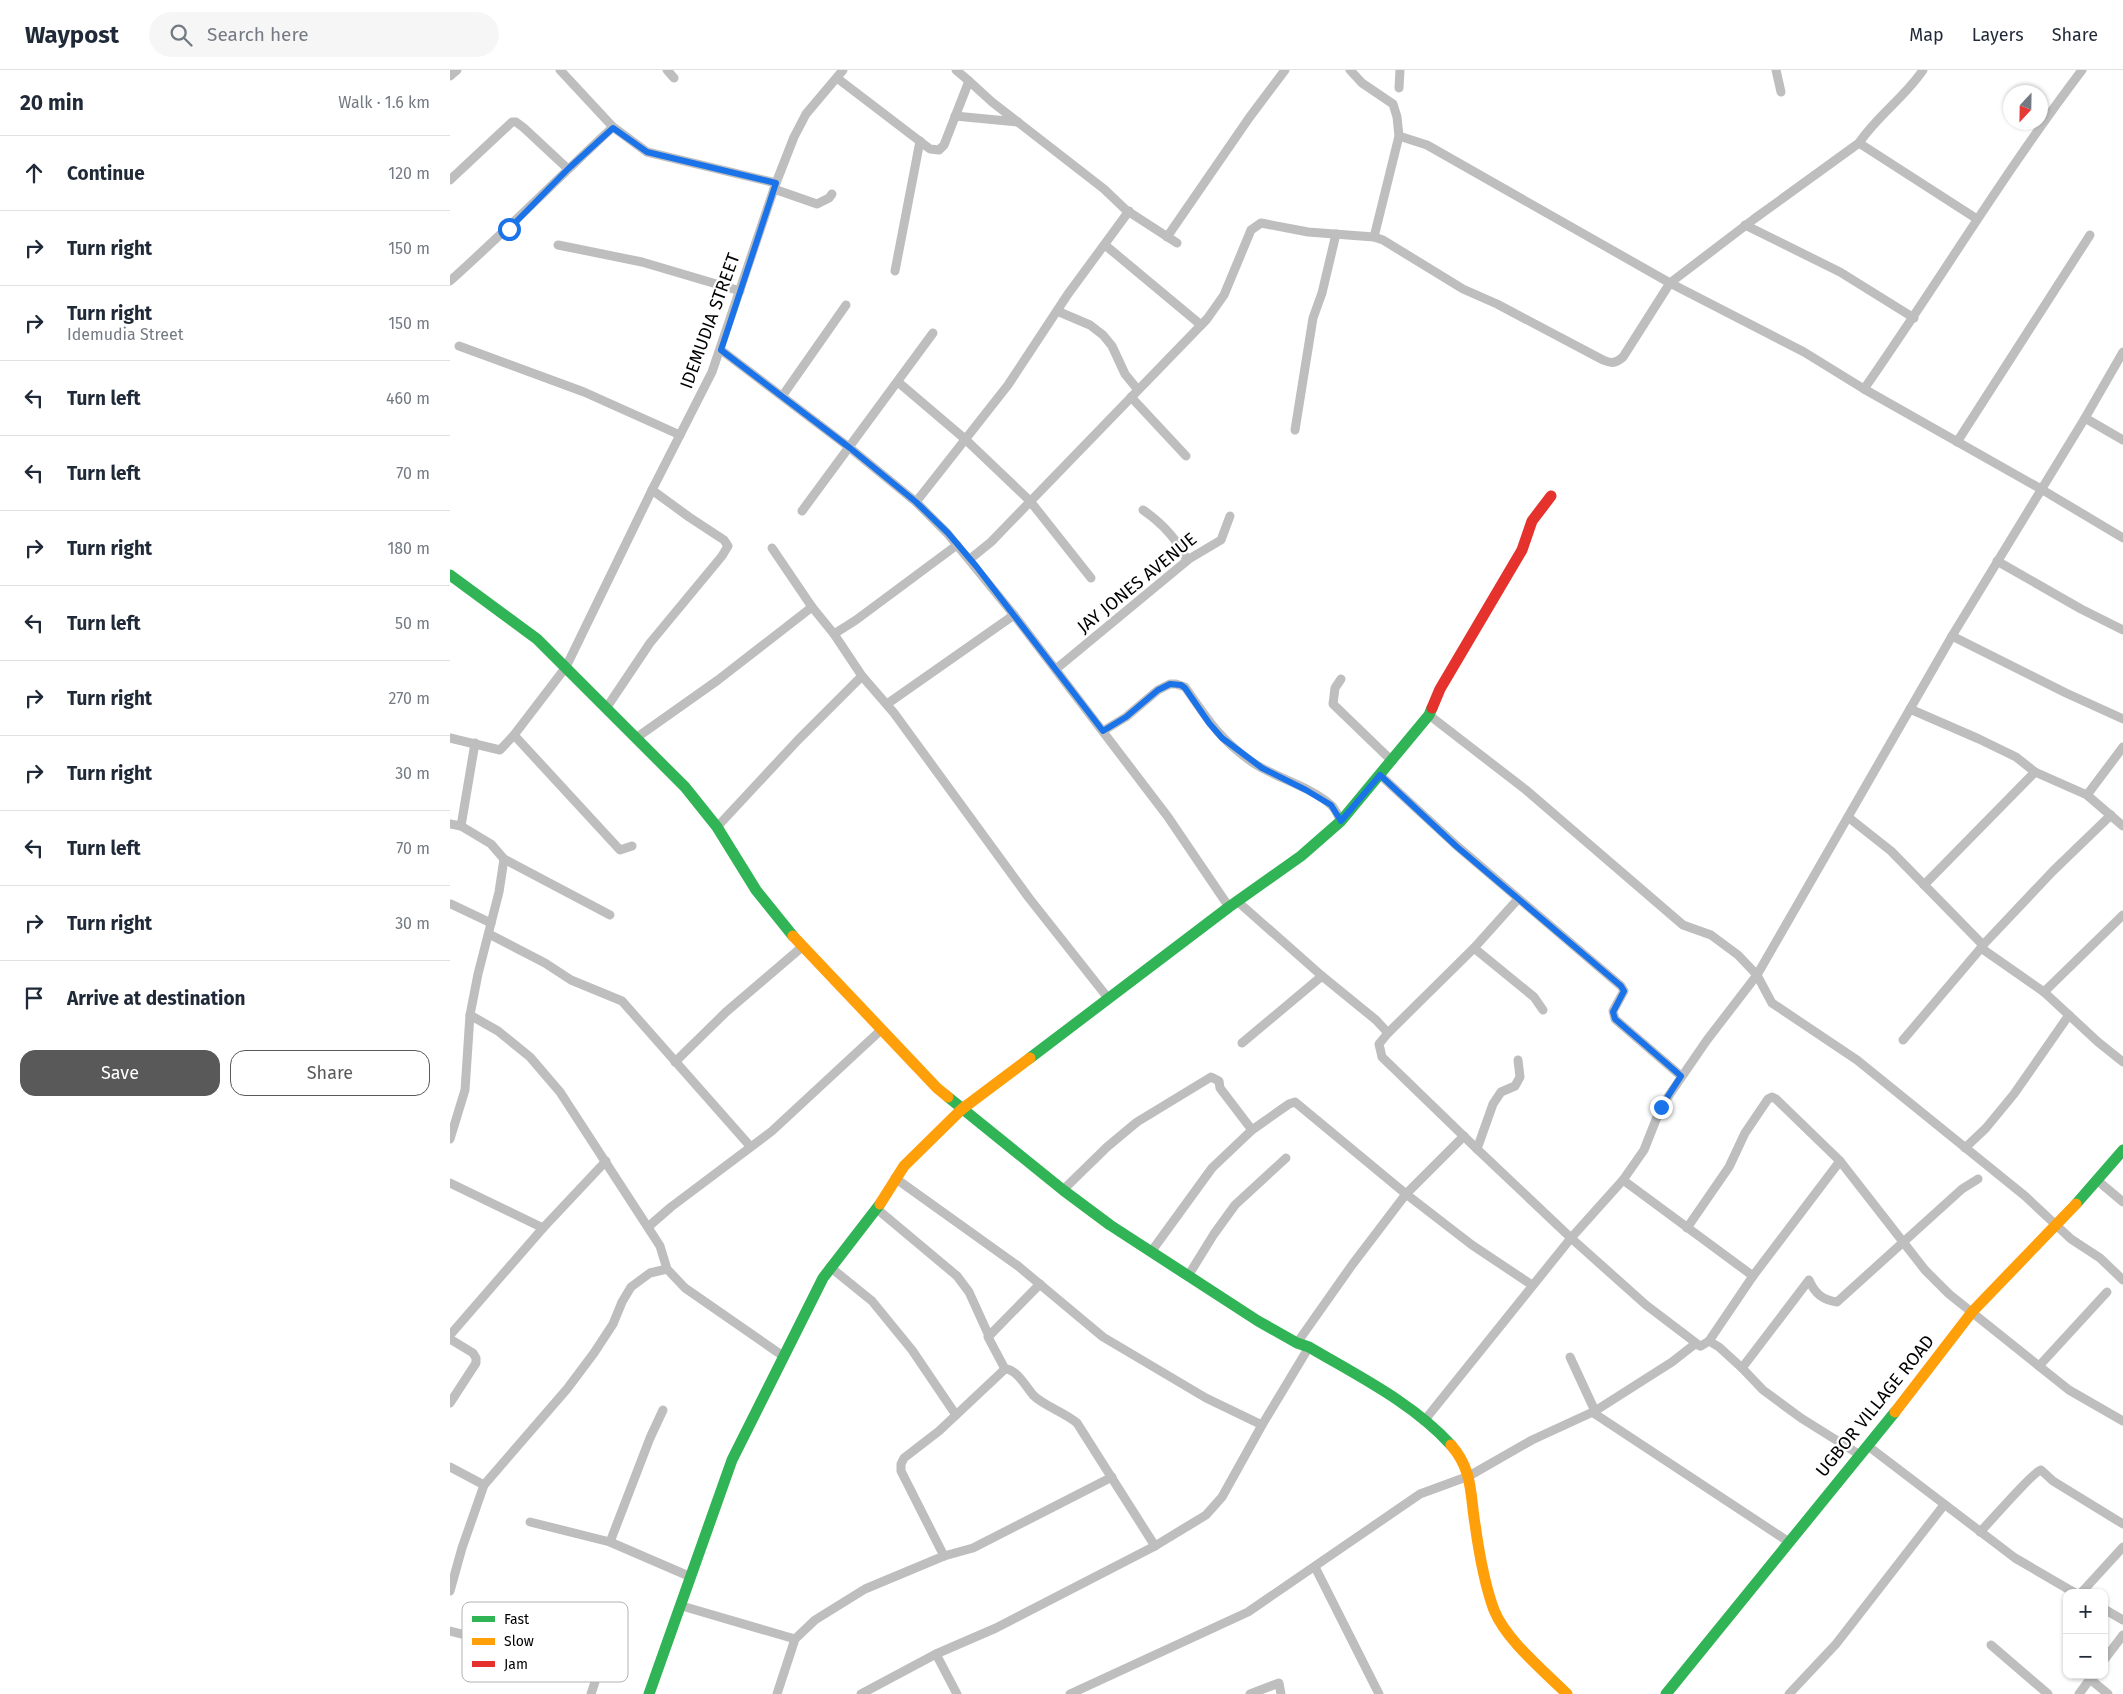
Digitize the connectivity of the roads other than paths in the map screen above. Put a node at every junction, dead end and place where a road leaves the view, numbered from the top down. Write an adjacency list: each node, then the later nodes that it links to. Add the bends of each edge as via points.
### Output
1 (457, 70): 12 (street)
2 (560, 70): 20 (street)
3 (667, 70): 13 (street)
4 (843, 70): 14 (street, IDEMUDIA STREET)
5 (956, 70): 15 (street)
6 (1284, 70): 33 (street)
7 (1350, 70): 21 (street, via 1362,83 1393,104)
8 (1400, 70): 16 (street)
9 (1776, 70): 17 (street)
10 (1923, 70): 23 (street)
11 (2082, 70): 29 (street)
12 (450, 76)
13 (674, 78)
14 (837, 78): 22 (street); 26 (street, IDEMUDIA STREET, via 806,114)
15 (969, 81): 18 (street); 19 (street)
16 (1398, 88)
17 (1781, 92)
18 (956, 116): 19 (street); 22 (street, via 942,148 934,150)
19 (1018, 122): 28 (street)
20 (613, 128): 24 (street); 26 (street, via 647,152)
21 (1399, 136): 34 (street); 40 (street, via 1427,144)
22 (920, 141): 38 (street)
23 (1859, 143): 29 (street); 30 (street)
24 (568, 169): 25 (street, via 524,128 512,122); 39 (street, via 509,229)
25 (450, 180)
26 (775, 186): 27 (street, via 817,204); 41 (street, IDEMUDIA STREET)
27 (832, 194)
28 (1129, 211): 33 (street); 37 (street)
29 (1977, 219): 44 (street)
30 (1745, 225): 40 (street); 44 (street, via 1840,272)
31 (1336, 234): 34 (street); 45 (street, via 1261,223 1254,226 1224,295); 56 (street, via 1313,318)
32 (2090, 235): 60 (street)
33 (1167, 237): 35 (street)
34 (1374, 237): 40 (street, via 1463,289 1610,363 1623,357)
35 (1177, 244)
36 (558, 245): 41 (street, via 642,262)
37 (1105, 245): 43 (street); 45 (street)
38 (895, 270)
39 (450, 281)
40 (1670, 283): 51 (street, via 1804,352)
41 (740, 291): 48 (street, IDEMUDIA STREET)
42 (846, 305): 53 (street)
43 (1057, 311): 52 (street, via 1090,325 1103,336); 58 (street, via 1008,385)
44 (1914, 318): 51 (street)
45 (1201, 325): 52 (street)
46 (933, 333): 50 (street)
47 (459, 346): 57 (street, via 584,392)
48 (721, 350): 53 (street); 57 (street, IDEMUDIA STREET)
49 (2123, 352): 55 (street)
50 (898, 382): 58 (street); 61 (street)
51 (1864, 389): 60 (street)
52 (1138, 390): 54 (street)
53 (783, 396): 61 (street)
54 (1131, 397): 62 (street); 66 (street)
55 (2085, 418): 59 (street); 63 (street)
56 (1295, 430)
57 (680, 435): 64 (street, IDEMUDIA STREET)
58 (965, 439): 66 (street); 67 (street)
59 (2123, 440)
60 (1957, 442): 63 (street)
61 (850, 448): 67 (street); 69 (street)
62 (1186, 456)
63 (2041, 489): 71 (street); 76 (street)
64 (652, 490): 84 (street, IDEMUDIA STREET); 89 (street, via 728,546 650,643)
65 (1551, 496): 91 (street, via 1532,521 1522,550 1440,689)
66 (1030, 501): 74 (street); 78 (street)
67 (916, 502): 72 (street)
68 (1143, 510): 75 (street, via 1169,532)
69 (802, 512)
70 (1230, 516): 75 (street, JAY JONES AVENUE, via 1220,540)
71 (2123, 538)
72 (957, 544): 74 (street); 82 (street)
73 (772, 548): 79 (street)
74 (970, 559): 80 (street)
75 (1187, 560): 85 (street, JAY JONES AVENUE)
76 (1997, 561): 81 (street); 83 (street)
77 (450, 575): 84 (street, via 537,639)
78 (1092, 578)
79 (812, 607): 82 (street); 96 (street)
80 (1014, 614): 85 (street); 88 (street)
81 (2123, 630)
82 (834, 634): 86 (street)
83 (1952, 636): 90 (street); 92 (street)
84 (566, 667): 89 (street); 94 (street, IDEMUDIA STREET)
85 (1056, 669): 93 (street)
86 (862, 676): 88 (street); 109 (street)
87 (1341, 679): 99 (street, via 1334,688 1333,704)
88 (887, 704): 126 (street)
89 (607, 707): 96 (street)
90 (1910, 709): 100 (street, via 2016,757); 104 (street)
91 (1429, 716): 99 (street); 123 (street, via 1526,790 1683,925 1711,935 1738,955)
92 (2123, 718)
93 (1103, 731): 105 (street, via 1126,717 1158,690 1170,684 1181,685 1222,738 1262,768 1331,805); 115 (street)
94 (514, 735): 97 (street, IDEMUDIA STREET, via 500,750); 110 (street, via 620,850)
95 (450, 738): 97 (street)
96 (636, 738): 109 (street, via 685,787)
97 (475, 743): 107 (street)
98 (2123, 747): 102 (street)
99 (1392, 761): 101 (street)
100 (2035, 772): 102 (street); 112 (street)
101 (1380, 775): 105 (street); 113 (street)
102 (2087, 795): 103 (street)
103 (2112, 815): 108 (street); 121 (street, via 2053,871)
104 (1848, 817): 112 (street, via 1891,851); 123 (street)
105 (1341, 821): 115 (street, via 1301,856)
106 (450, 824): 107 (street)
107 (461, 826): 111 (street, via 491,844)
108 (2123, 826)
109 (717, 827): 120 (street, via 756,890)
110 (632, 846)
111 (504, 859): 116 (street); 118 (street)
112 (1924, 884): 121 (street)
113 (1518, 899): 122 (street); 137 (street, via 1621,986 1624,991 1613,1012 1615,1019)
114 (451, 904): 118 (street)
115 (1233, 904): 124 (street); 126 (street)
116 (610, 915)
117 (2123, 915): 125 (street)
118 (491, 923): 119 (street)
119 (489, 934): 128 (street); 135 (street, via 571,980 622,1001)
120 (802, 947): 130 (street); 135 (street, via 726,1012)
121 (1982, 947): 125 (street); 132 (street)
122 (1474, 948): 127 (street, via 1534,997); 131 (street)
123 (1757, 975): 137 (street); 143 (street, via 1772,1003 1857,1060)
124 (1322, 976): 131 (street); 133 (street)
125 (2044, 992): 129 (street)
126 (1108, 998): 138 (street)
127 (1543, 1010)
128 (470, 1015): 140 (street, via 465,1090); 147 (street, via 498,1031 530,1057 560,1092)
129 (2069, 1015): 136 (street); 143 (street, via 2014,1094)
130 (882, 1030): 138 (street, via 937,1088); 142 (street, via 772,1131)
131 (1388, 1033): 141 (street, via 1380,1044 1382,1056)
132 (1903, 1040)
133 (1242, 1043)
134 (1518, 1060): 144 (street, via 1520,1077 1515,1086 1501,1092 1493,1104)
135 (675, 1062): 142 (street)
136 (2123, 1062)
137 (1681, 1076): 150 (street, via 1661,1107 1644,1150)
138 (962, 1109): 149 (street); 154 (street)
139 (1252, 1130): 154 (street, via 1220,1088 1219,1081 1211,1076 1137,1122); 155 (street, via 1295,1102); 164 (street, via 1212,1168)
140 (451, 1135)
141 (1464, 1136): 144 (street); 155 (street)
142 (750, 1146): 159 (street)
143 (1966, 1148): 158 (street)
144 (1477, 1149): 162 (street)
145 (2123, 1150): 152 (street, UGBOR VILLAGE ROAD)
146 (1286, 1158): 167 (street, via 1235,1205)
147 (606, 1161): 159 (street); 160 (street)
148 (1840, 1161): 161 (street, via 1772,1097 1745,1133 1729,1167); 163 (street); 168 (street)
149 (895, 1178): 157 (street); 170 (street)
150 (1623, 1180): 161 (street); 162 (street)
151 (1978, 1180): 163 (street, via 1962,1189)
152 (2098, 1180): 156 (street); 158 (street, UGBOR VILLAGE ROAD)
153 (450, 1183): 160 (street)
154 (1063, 1190): 164 (street)
155 (1406, 1194): 171 (street); 177 (street)
156 (2123, 1202)
157 (877, 1209): 165 (street); 174 (street, via 956,1276 969,1292)
158 (2057, 1224): 169 (street); 173 (street, UGBOR VILLAGE ROAD)
159 (648, 1227): 166 (street, via 660,1246)
160 (543, 1228): 175 (street)
161 (1687, 1228): 168 (street)
162 (1571, 1238): 171 (street); 179 (street, via 1646,1305)
163 (1904, 1242): 173 (street, via 1925,1270); 183 (street, via 1837,1302 1825,1300 1809,1280)
164 (1151, 1252): 167 (street)
165 (830, 1267): 180 (street); 188 (street, via 872,1301 912,1350)
166 (667, 1269): 180 (street, via 694,1294); 197 (street, via 650,1273 632,1287 613,1324 567,1389)
167 (1188, 1276): 177 (street)
168 (1753, 1276): 176 (street)
169 (2123, 1280)
170 (1040, 1284): 174 (street); 191 (street, via 1103,1337 1206,1398)
171 (1532, 1286): 189 (street)
172 (2107, 1292): 182 (street)
173 (1972, 1312): 182 (street); 192 (street, UGBOR VILLAGE ROAD)
174 (990, 1336): 184 (street, via 988,1341)
175 (450, 1337): 185 (street, via 476,1358 476,1363)
176 (1709, 1341): 179 (street); 183 (street)
177 (1297, 1343): 178 (street)
178 (1308, 1346): 189 (street); 191 (street)
179 (1700, 1346): 187 (street, via 1695,1344)
180 (783, 1356): 208 (street, via 732,1460)
181 (1570, 1357): 187 (street)
182 (2039, 1366): 190 (street, via 2069,1390)
183 (1742, 1368): 193 (street, via 1763,1390)
184 (1005, 1369): 188 (street); 196 (street, via 1012,1370 1037,1399 1077,1423)
185 (450, 1403)
186 (663, 1410): 202 (street)
187 (1593, 1412): 195 (street, via 1532,1440); 203 (street)
188 (956, 1415): 206 (street, via 900,1464)
189 (1424, 1421): 195 (street, via 1460,1455)
190 (2123, 1421)
191 (1262, 1425): 204 (street, via 1222,1497 1206,1515)
192 (1868, 1446): 193 (street, UGBOR VILLAGE ROAD); 198 (street)
193 (1860, 1455): 203 (street, UGBOR VILLAGE ROAD)
194 (450, 1467): 197 (street)
195 (1469, 1476): 207 (street, via 1420,1494); 233 (street, via 1473,1510 1496,1614)
196 (1112, 1477): 204 (street); 206 (street, via 973,1548)
197 (484, 1485): 211 (street)
198 (1944, 1505): 201 (street); 235 (street, via 1836,1644)
199 (530, 1522): 202 (street)
200 (2123, 1524): 201 (street, via 2053,1481 2041,1470 2035,1471 2025,1486)
201 (1980, 1532): 209 (street, via 2015,1558)
202 (610, 1542): 208 (street)
203 (1789, 1542): 234 (street, UGBOR VILLAGE ROAD)
204 (1155, 1546): 218 (street, via 996,1628)
205 (2123, 1547): 210 (street)
206 (944, 1556): 216 (street, via 865,1589 815,1620)
207 (1315, 1567): 223 (street, via 1240,1616); 232 (street)
208 (691, 1577): 212 (street)
209 (2069, 1589)
210 (2086, 1589)
211 (450, 1591)
212 (682, 1606): 216 (street); 225 (street)
213 (2108, 1611): 214 (street)
214 (2123, 1620)
215 (2123, 1635): 219 (street)
216 (794, 1639): 226 (street)
217 (1991, 1645): 236 (street)
218 (936, 1654): 227 (street); 228 (street)
219 (2108, 1655)
220 (2090, 1679): 237 (street)
221 (2093, 1679): 238 (street)
222 (596, 1682): 224 (street)
223 (1082, 1691): 229 (street)
224 (592, 1694)
225 (649, 1694)
226 (777, 1694)
227 (861, 1694)
228 (957, 1694)
229 (1070, 1694)
230 (1250, 1694): 231 (street, via 1279,1683)
231 (1280, 1694)
232 (1379, 1694)
233 (1568, 1694)
234 (1666, 1694)
235 (1789, 1694)
236 (2048, 1694)
237 (2079, 1694)
238 (2108, 1694)

